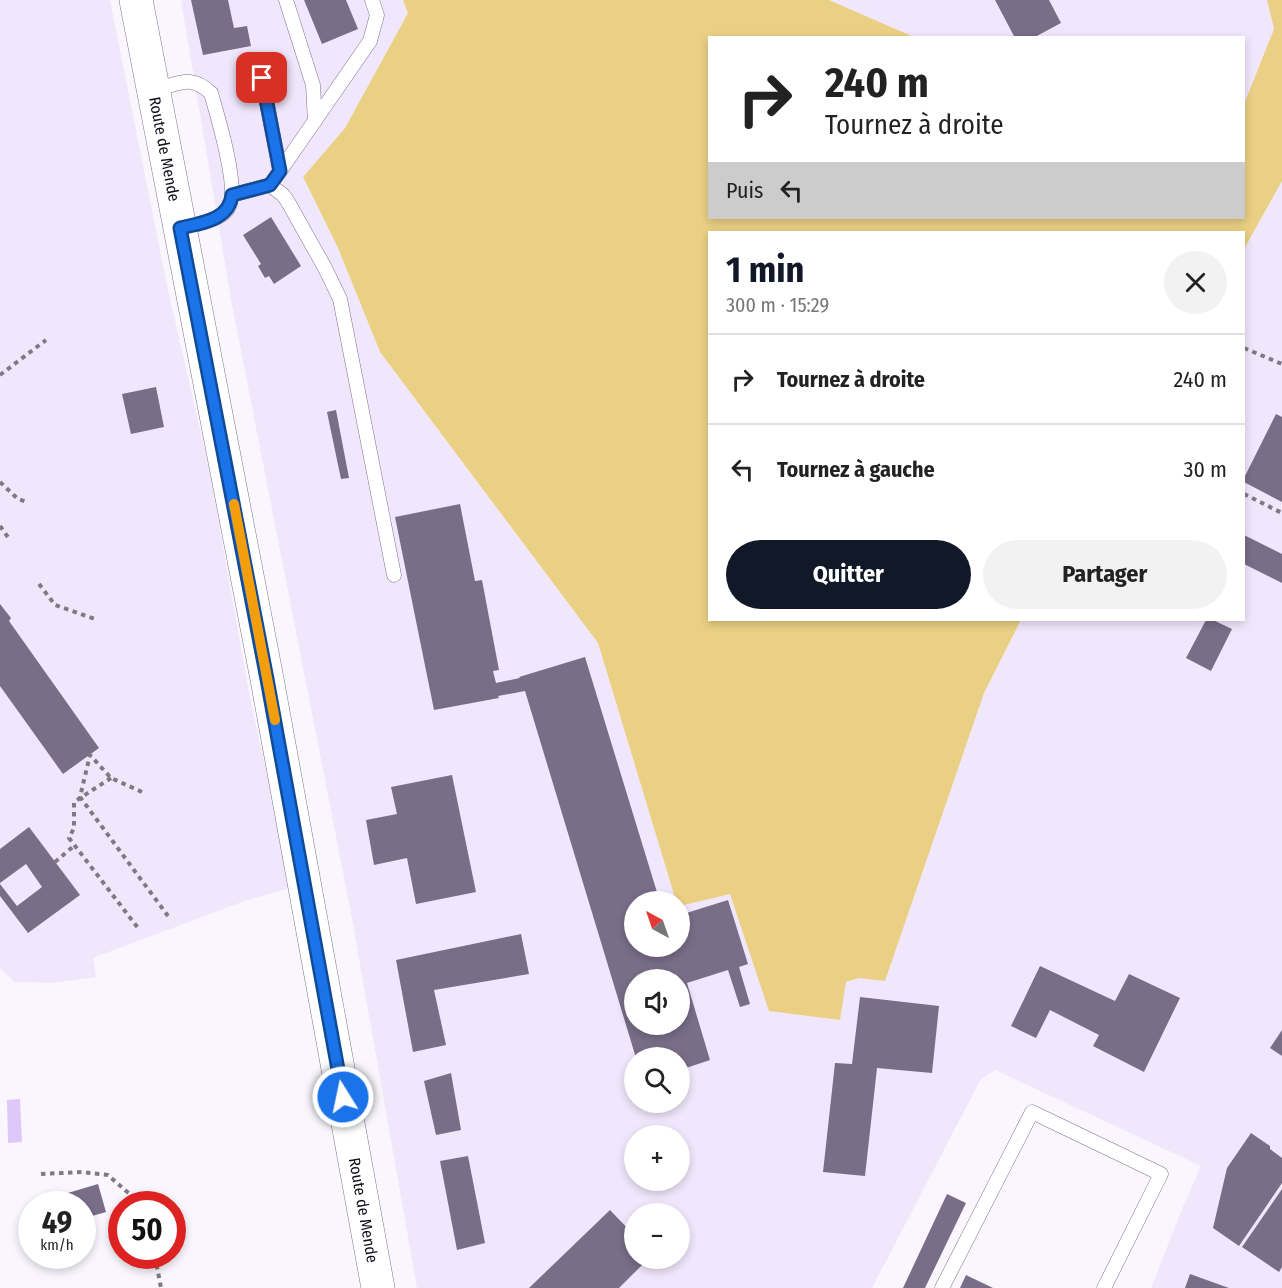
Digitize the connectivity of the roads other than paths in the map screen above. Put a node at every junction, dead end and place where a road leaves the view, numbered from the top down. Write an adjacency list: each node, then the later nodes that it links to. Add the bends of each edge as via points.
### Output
1 (136, 0): 5 (main road, Route de Mende)
2 (286, 0): 6 (lane, via 313,85)
3 (372, 0): 6 (lane, via 377,15 369,41)
4 (262, 78): 7 (lane)
5 (153, 90): 9 (lane, via 193,81 212,93); 10 (main road, Route de Mende)
6 (315, 121): 7 (lane)
7 (280, 171): 8 (lane)
8 (270, 185): 9 (lane); 11 (lane, via 288,202 340,299)
9 (232, 195): 10 (lane, via 227,210 210,221)
10 (180, 228): 12 (main road, Route de Mende)
11 (394, 575)
12 (378, 1288)
13 (942, 1288): 14 (lane, via 1032,1112 1161,1174)
14 (1104, 1288)

